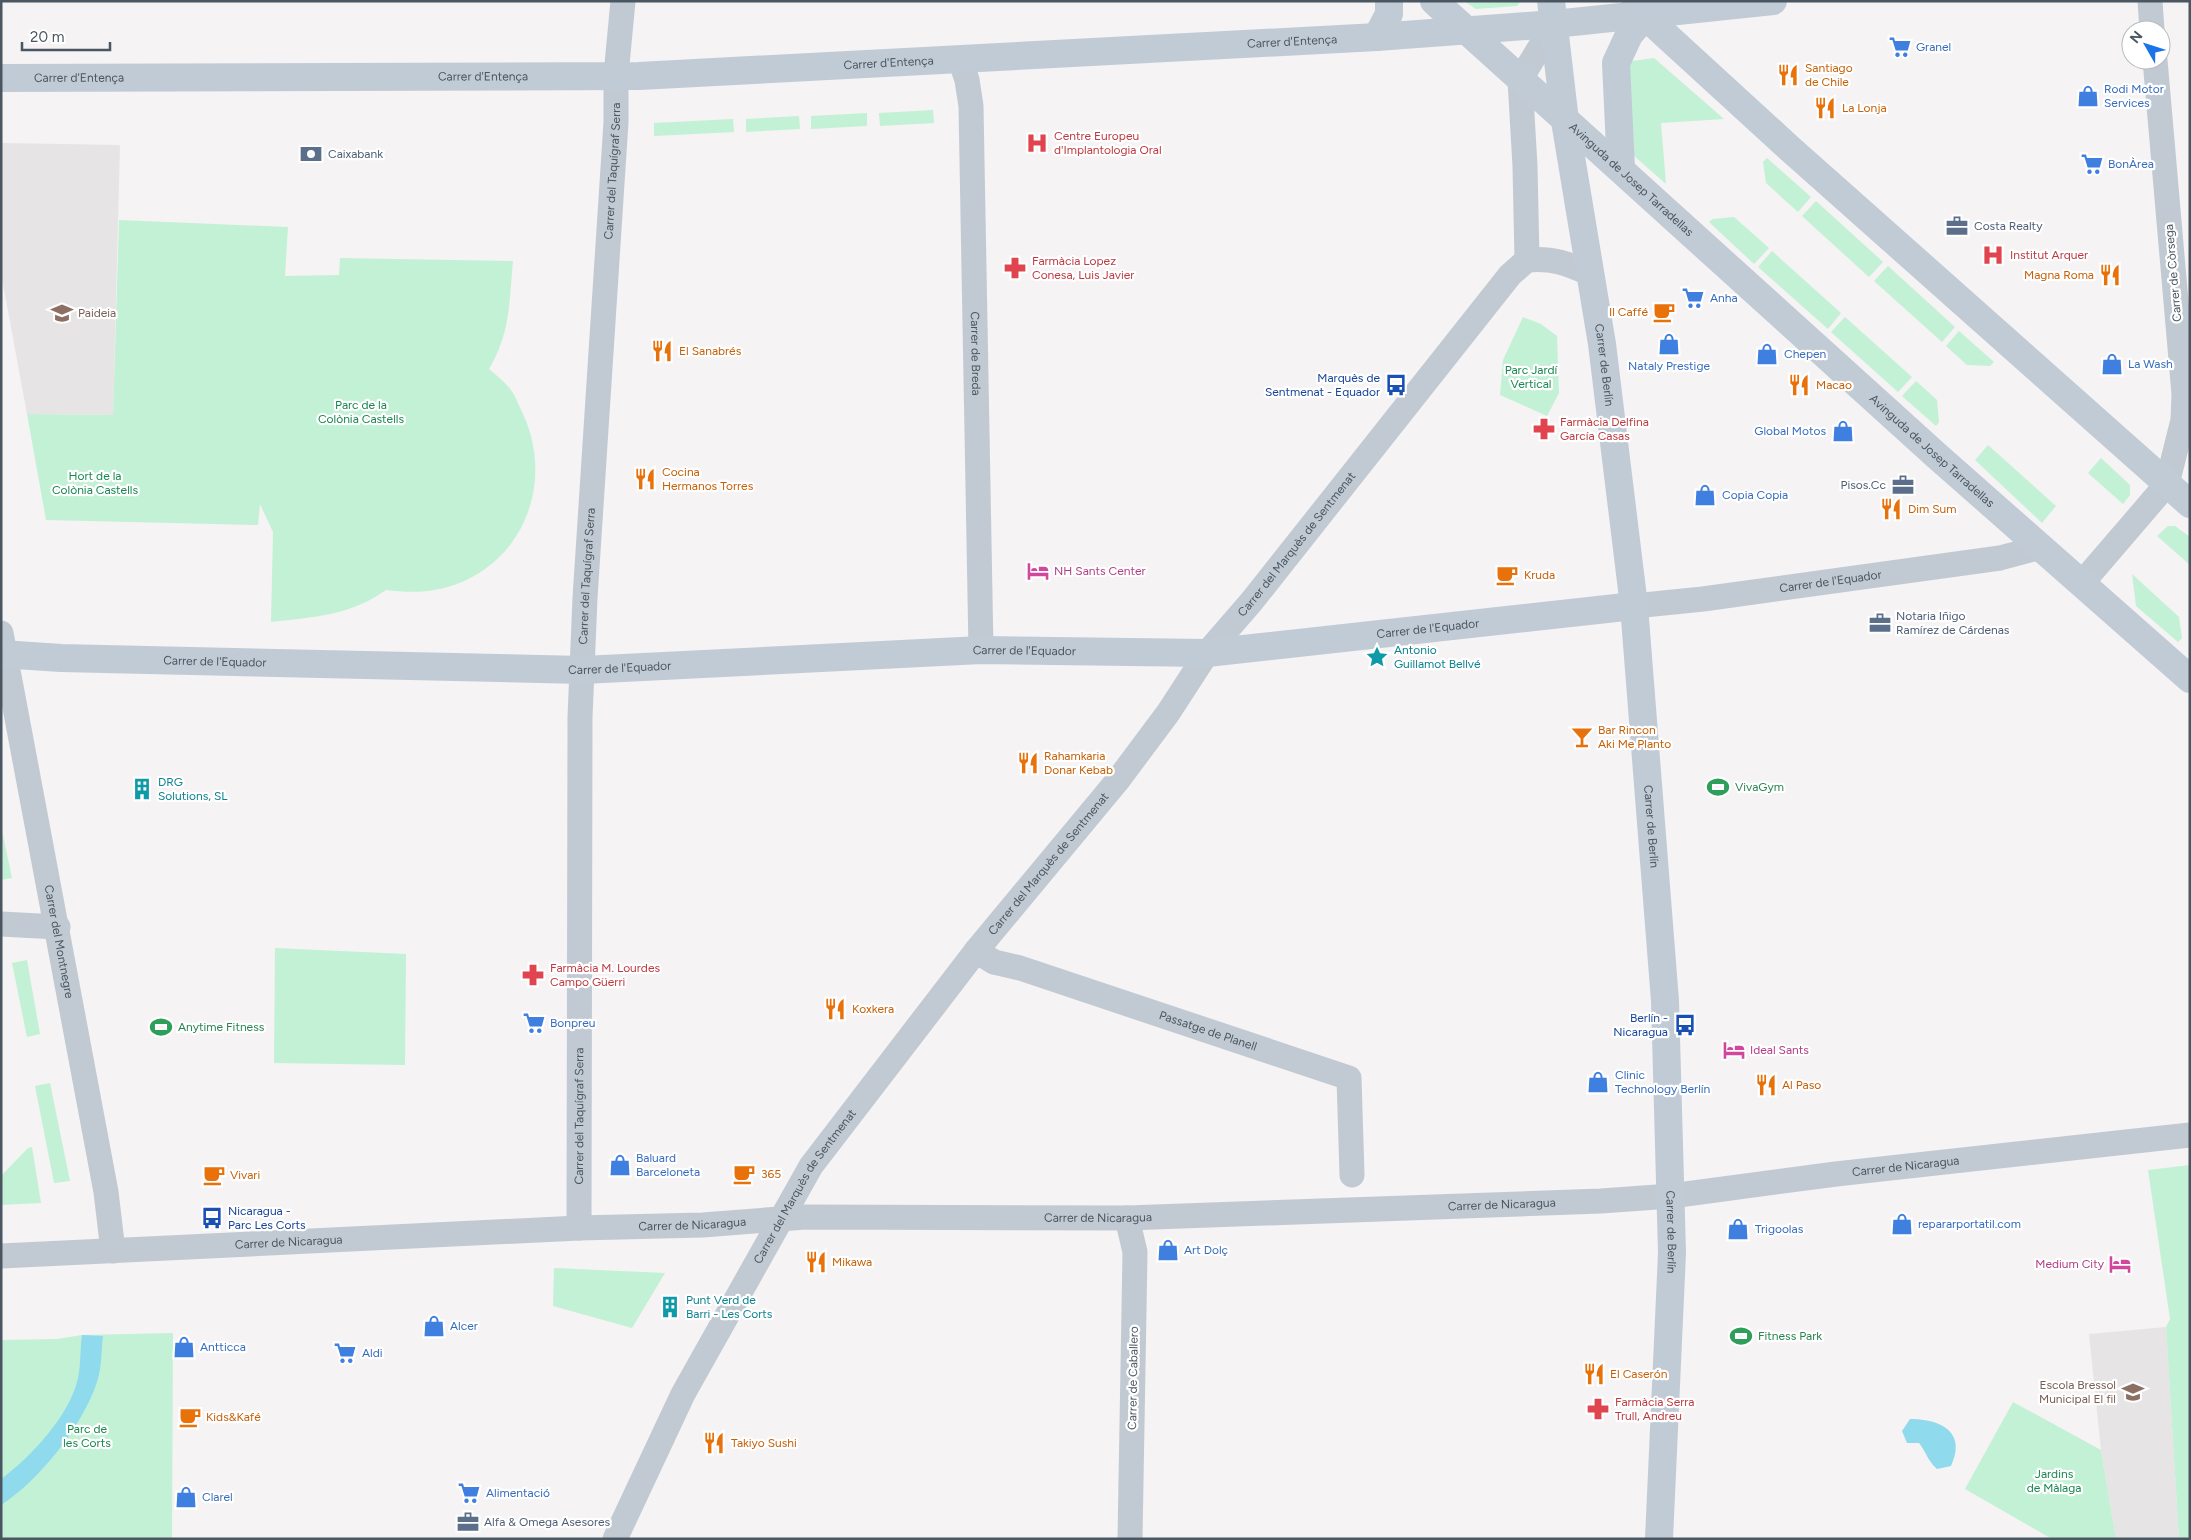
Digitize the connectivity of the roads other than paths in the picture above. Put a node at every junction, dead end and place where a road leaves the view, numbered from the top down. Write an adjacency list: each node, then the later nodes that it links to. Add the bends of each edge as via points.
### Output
1 (623, 1): 13 (street, Carrer del Taquígraf Serra)
2 (1388, 1): 10 (main road, via 1389,14)
3 (1434, 1): 9 (main road, Avinguda de Josep Tarradellas)
4 (1773, 1): 6 (main road, Carrer d'Entença)
5 (2150, 1): 8 (street)
6 (1637, 8): 7 (main road, Carrer d'Entença); 17 (main road, via 1616,63); 20 (main road, via 1782,142)
7 (1552, 13): 9 (main road, Carrer d'Entença); 15 (street); 16 (main road, Avinguda de Josep Tarradellas)
8 (2151, 20)
9 (1463, 29): 10 (main road, Carrer d'Entença); 15 (main road, Avinguda de Josep Tarradellas)
10 (1377, 37): 11 (main road, Carrer d'Entença)
11 (960, 59): 13 (main road, Carrer d'Entença); 26 (street, Carrer de Breda, via 971,106)
12 (2156, 70): 20 (street, Carrer de Còrsega, via 2184,394 2183,420)
13 (616, 75): 14 (main road, Carrer d'Entença); 28 (street, Carrer del Taquígraf Serra, via 616,122 583,626)
14 (1, 78)
15 (1520, 80): 16 (main road, Avinguda de Josep Tarradellas); 18 (street)
16 (1566, 121): 17 (main road, Avinguda de Josep Tarradellas); 19 (main road, Carrer de Berlín)
17 (1621, 169): 22 (main road, Avinguda de Josep Tarradellas)
18 (1527, 260): 19 (street, via 1562,261); 27 (street, Carrer del Marquès de Sentmenat, via 1505,281)
19 (1591, 274): 24 (main road, Carrer de Berlín)
20 (2167, 484): 21 (main road); 23 (street)
21 (2190, 504)
22 (2041, 548): 23 (main road, Avinguda de Josep Tarradellas); 24 (street, Carrer de l'Equador, via 2000,558)
23 (2082, 583): 29 (main road, Avinguda de Josep Tarradellas)
24 (1634, 606): 27 (main road, Carrer de l'Equador); 35 (main road, Carrer de Berlín, via 1665,1001)
25 (3, 647): 28 (main road, Carrer de l'Equador, via 61,658); 31 (street, Carrer del Montnegre)
26 (981, 650): 27 (main road, Carrer de l'Equador); 28 (main road, Carrer de l'Equador)
27 (1207, 653): 32 (street, Carrer del Marquès de Sentmenat, via 1118,780)
28 (583, 670): 38 (street, Carrer del Taquígraf Serra, via 580,717)
29 (2190, 679)
30 (1, 924): 31 (street)
31 (58, 927): 39 (street, Carrer del Montnegre, via 106,1192)
32 (976, 951): 34 (street, Passatge de Planell, via 994,962 1349,1078); 37 (street, Carrer del Marquès de Sentmenat, via 811,1166)
33 (2190, 1135): 35 (street, Carrer de Nicaragua, via 1846,1172)
34 (1352, 1175)
35 (1671, 1196): 36 (street, Carrer de Nicaragua); 43 (main road, Carrer de Berlín, via 1668,1378)
36 (1127, 1218): 37 (street, Carrer de Nicaragua, via 804,1217); 42 (street, Carrer de Caballero, via 1135,1252)
37 (780, 1220): 38 (street, Carrer de Nicaragua, via 703,1226); 41 (street, Carrer del Marquès de Sentmenat, via 683,1394)
38 (579, 1228): 39 (street, Carrer de Nicaragua)
39 (113, 1251): 40 (street, Carrer de Nicaragua)
40 (1, 1256)
41 (614, 1539)
42 (1130, 1539)
43 (1659, 1539)

